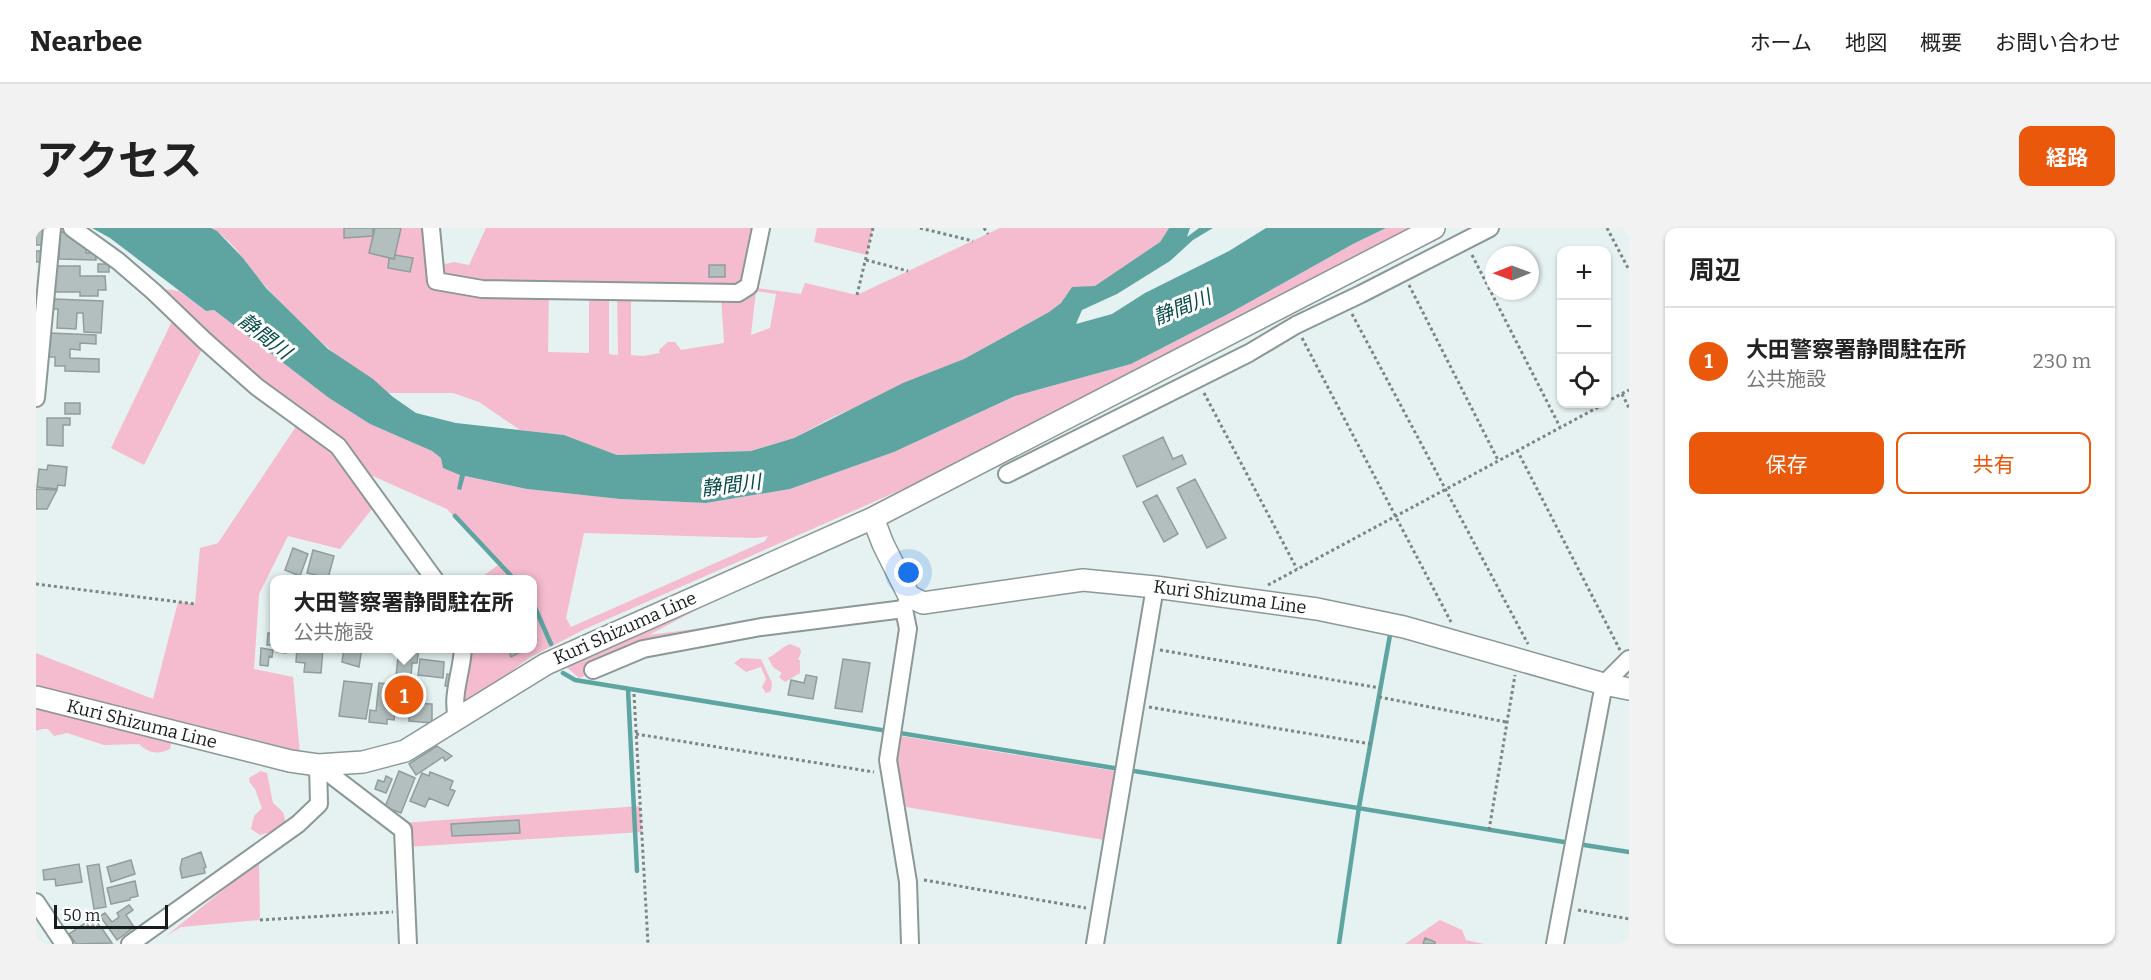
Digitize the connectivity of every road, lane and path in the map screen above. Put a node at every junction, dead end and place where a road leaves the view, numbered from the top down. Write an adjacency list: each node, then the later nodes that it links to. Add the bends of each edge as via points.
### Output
1 (52, 228): 24 (street)
2 (72, 228): 36 (street, via 136,276 257,387 338,446)
3 (431, 228): 4 (street, via 436,282 482,289 738,293 749,286)
4 (761, 228)
5 (873, 228): 14 (path)
6 (920, 228): 12 (path)
7 (984, 228): 11 (path)
8 (1434, 228): 34 (main road, Kuri Shizuma Line)
9 (1490, 228): 13 (street)
10 (1607, 228): 15 (path)
11 (988, 234)
12 (973, 241)
13 (1465, 241): 17 (street); 28 (path)
14 (866, 260): 16 (path); 18 (path)
15 (1629, 270)
16 (908, 271)
17 (1403, 273): 19 (street); 30 (path)
18 (857, 295)
19 (1346, 302): 20 (street); 32 (path)
20 (1296, 325): 21 (street); 33 (path)
21 (1197, 380): 31 (street); 35 (path)
22 (1629, 390): 23 (path)
23 (1622, 394): 25 (path); 27 (path)
24 (36, 398)
25 (1611, 400)
26 (1596, 408): 28 (path)
27 (1629, 408)
28 (1560, 427): 29 (path)
29 (1517, 450): 30 (path); 46 (path)
30 (1498, 460): 32 (path)
31 (1006, 474)
32 (1445, 488): 33 (path); 43 (path)
33 (1394, 516): 35 (path); 42 (path)
34 (873, 518): 40 (main road); 56 (main road, Kuri Shizuma Line, via 546,664)
35 (1297, 569): 39 (path)
36 (432, 575)
37 (36, 584): 41 (path)
38 (1155, 586): 40 (main road, Kuri Shizuma Line, via 1083,580 923,603); 44 (street); 49 (main road, Kuri Shizuma Line, via 1317,609 1404,627)
39 (1261, 589)
40 (906, 602): 48 (street, via 643,649); 61 (street, via 908,629 890,741)
41 (195, 604)
42 (1453, 626)
43 (1529, 646)
44 (1145, 648): 50 (path); 55 (street)
45 (463, 653): 56 (street, via 453,705)
46 (1627, 660): 49 (street)
47 (1516, 664): 57 (path)
48 (593, 670)
49 (1604, 684): 51 (main road, Kuri Shizuma Line); 65 (street)
50 (1380, 688)
51 (1629, 689)
52 (634, 694): 58 (path)
53 (36, 697): 60 (main road, Kuri Shizuma Line, via 280,759)
54 (1379, 697): 57 (path)
55 (1136, 705): 59 (path); 66 (street)
56 (456, 718): 60 (main road, Kuri Shizuma Line, via 405,751 363,762)
57 (1507, 723): 62 (path)
58 (636, 734): 61 (path); 73 (path)
59 (1371, 744)
60 (318, 765): 67 (street, via 403,830); 71 (street, via 319,804 298,824)
61 (890, 775): 63 (street)
62 (1489, 830)
63 (907, 877): 66 (path); 74 (street)
64 (36, 902): 70 (street)
65 (1562, 907): 68 (path); 76 (street)
66 (1101, 910): 75 (street)
67 (406, 911): 69 (path); 72 (street)
68 (1629, 919)
69 (260, 920)
70 (64, 944)
71 (130, 944)
72 (408, 944)
73 (648, 944)
74 (910, 944)
75 (1095, 944)
76 (1555, 944)

